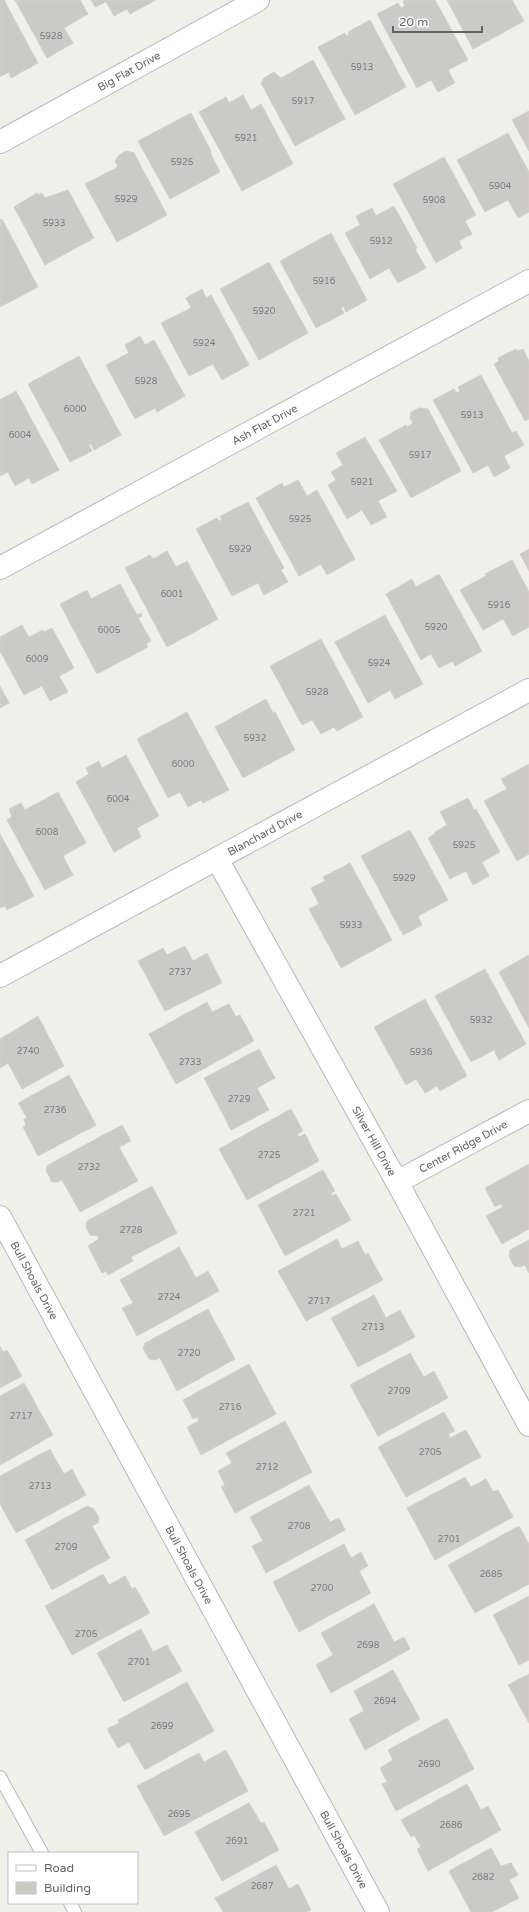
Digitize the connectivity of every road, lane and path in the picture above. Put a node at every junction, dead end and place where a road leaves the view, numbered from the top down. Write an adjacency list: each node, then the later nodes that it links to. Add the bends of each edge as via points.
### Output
1 (258, 0): 2 (street, Big Flat Drive)
2 (0, 142)
3 (529, 281): 4 (street, Ash Flat Drive)
4 (0, 568)
5 (529, 690): 6 (street, Blanchard Drive)
6 (217, 858): 7 (street, Blanchard Drive); 9 (street, Silver Hill Drive)
7 (0, 976)
8 (529, 1111): 9 (street, Center Ridge Drive)
9 (397, 1182): 11 (street, Silver Hill Drive)
10 (0, 1217): 14 (street, Bull Shoals Drive)
11 (529, 1426)
12 (0, 1777): 13 (lane)
13 (41, 1852)
14 (378, 1912)

